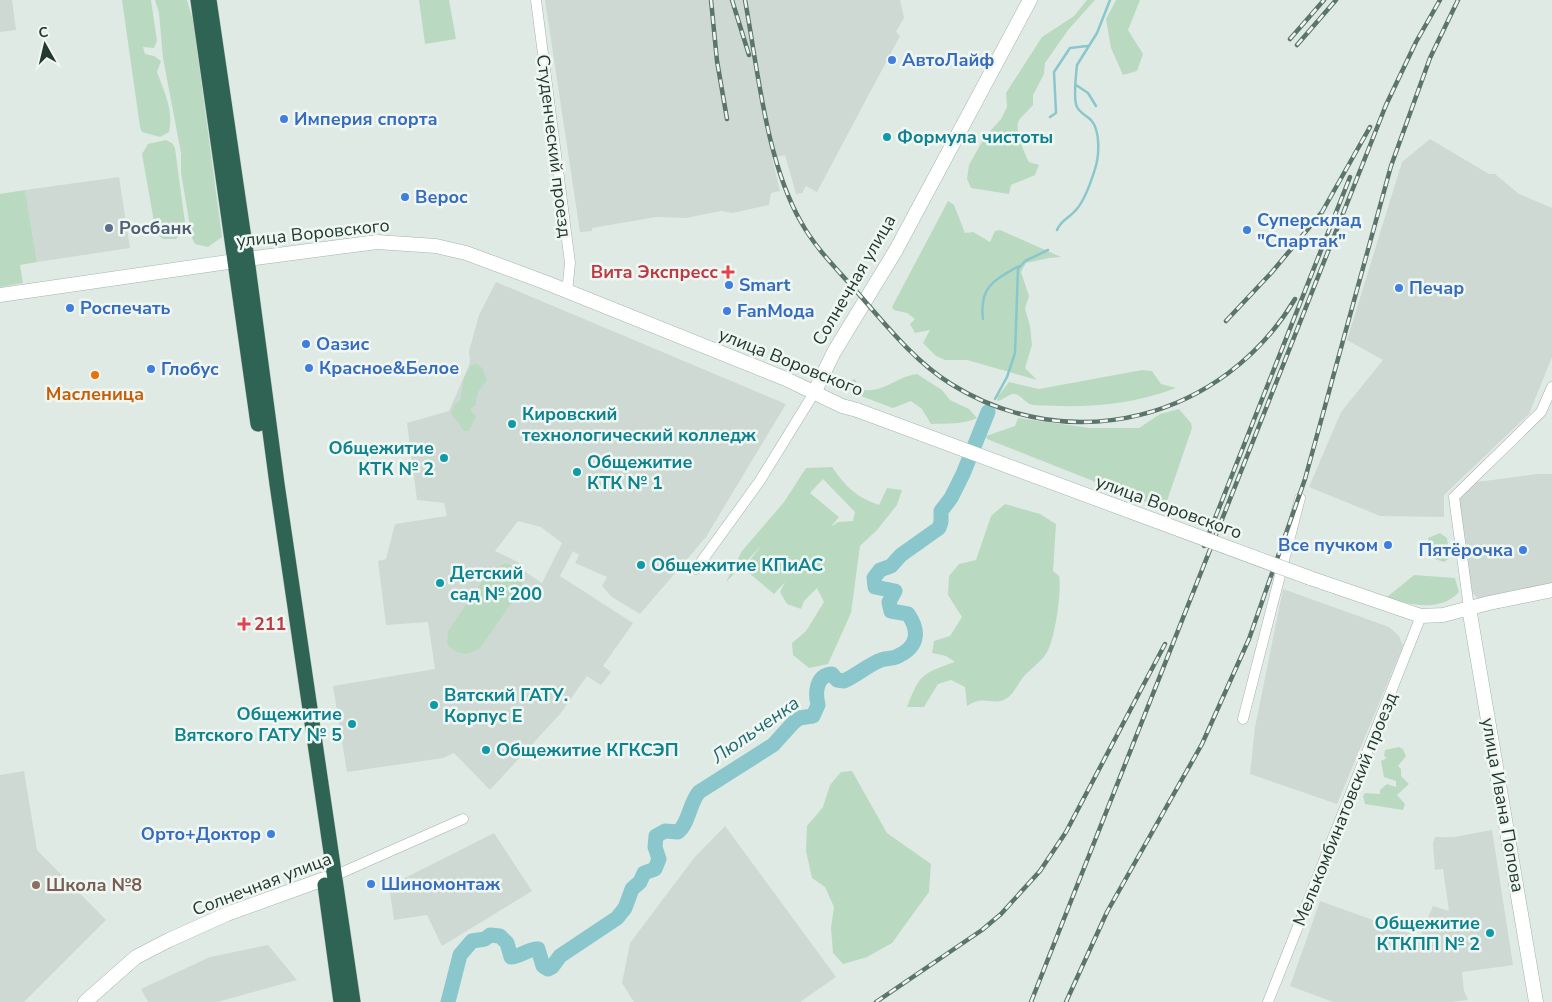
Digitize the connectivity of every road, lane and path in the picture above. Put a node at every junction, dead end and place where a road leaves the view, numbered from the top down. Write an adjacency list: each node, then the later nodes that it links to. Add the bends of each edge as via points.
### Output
1 (198, 0): 5 (highway)
2 (209, 0): 5 (highway)
3 (536, 0): 6 (street, Студенческий проезд, via 570,263)
4 (1030, 0): 9 (main road, Солнечная улица, via 896,250 852,321)
5 (241, 260): 6 (main road, улица Воровского, via 345,245 403,242 466,253); 7 (main road, улица Воровского); 17 (highway, via 275,474)
6 (567, 292): 9 (main road, улица Воровского)
7 (0, 295)
8 (1552, 387): 13 (street, via 1541,412 1454,497)
9 (814, 393): 11 (street, Солнечная улица, via 759,482); 14 (main road, улица Воровского, bridge, via 1310,578)
10 (1300, 498): 15 (street)
11 (696, 570)
12 (1552, 590): 13 (main road, улица Воровского)
13 (1469, 608): 14 (main road, улица Воровского, via 1443,615); 22 (main road, улица Ивана Попова)
14 (1421, 616): 21 (street, Мелькомбинатовский проезд)
15 (1243, 719)
16 (463, 819): 17 (street, Солнечная улица)
17 (329, 878): 18 (main road, Солнечная улица, via 226,914 161,944 136,957); 19 (highway); 20 (highway)
18 (85, 1002)
19 (341, 1002)
20 (353, 1002)
21 (1268, 1002)
22 (1536, 1002)

